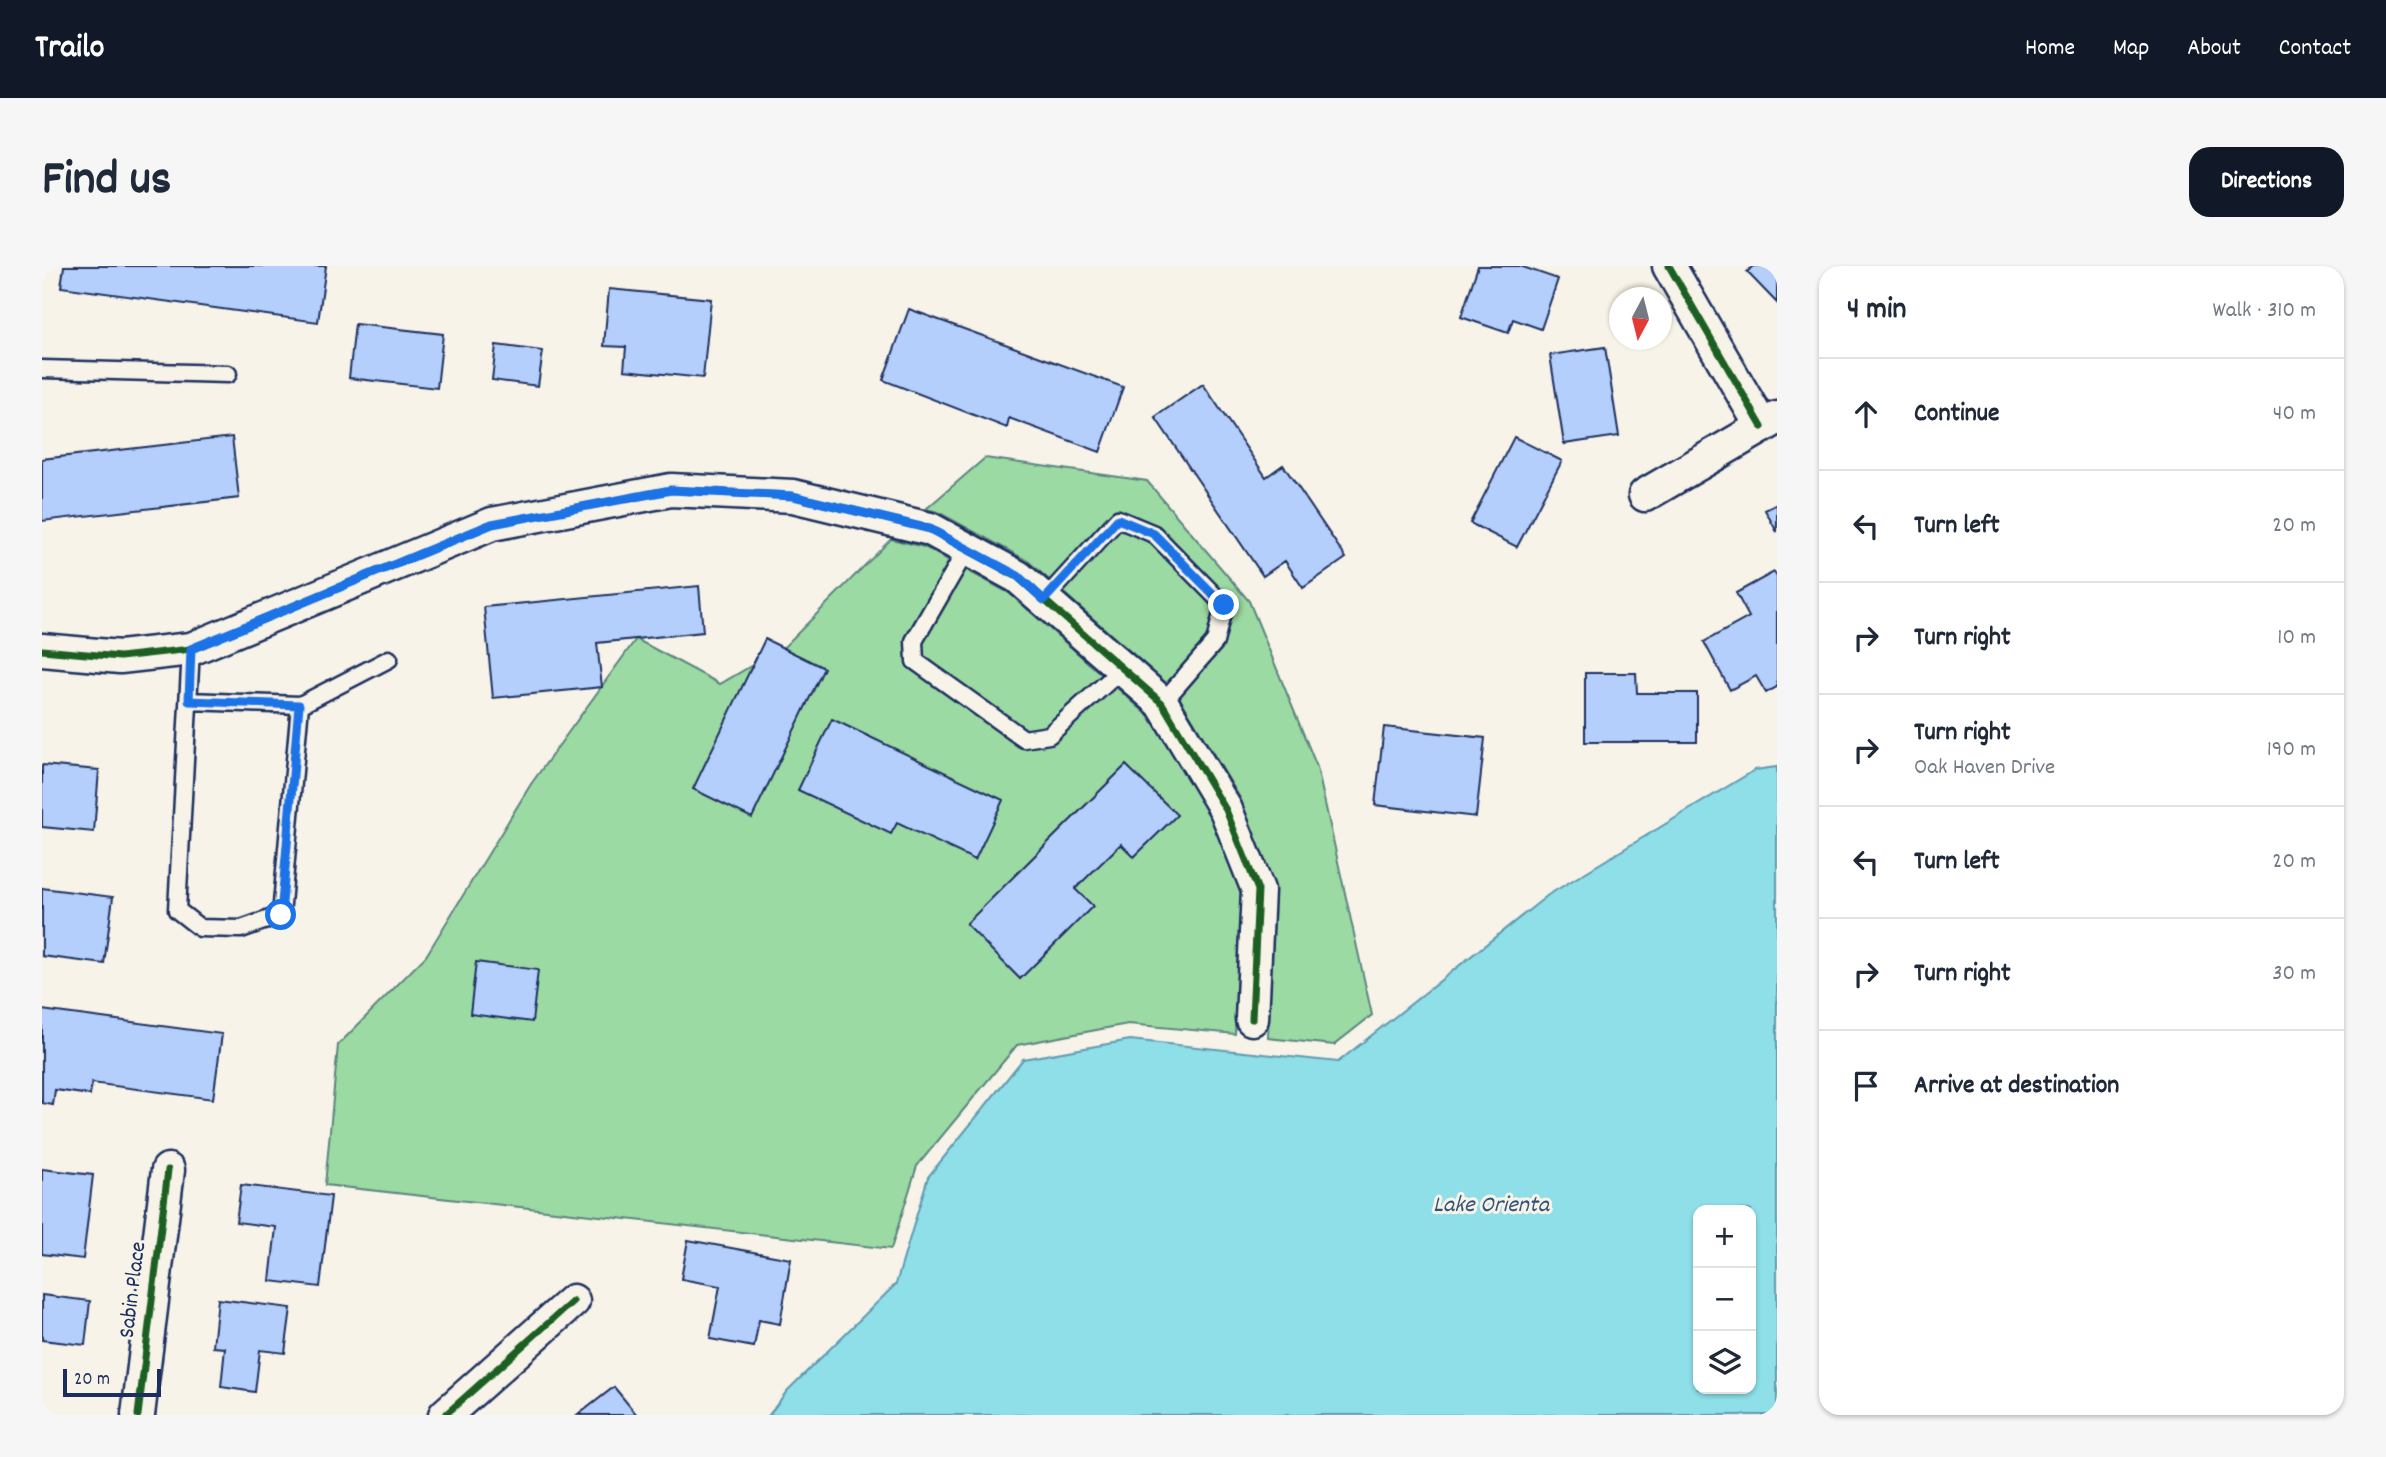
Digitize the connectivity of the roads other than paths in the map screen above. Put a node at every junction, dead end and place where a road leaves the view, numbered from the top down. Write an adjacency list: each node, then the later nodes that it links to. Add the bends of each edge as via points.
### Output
1 (1669, 266): 4 (street)
2 (42, 369): 3 (lane)
3 (228, 374)
4 (1769, 423): 5 (street)
5 (1645, 495)
6 (967, 549): 7 (street, via 1018,576); 8 (street, via 930,529 793,496 671,490 492,524); 11 (lane, via 914,641 915,661 1024,739 1049,735)
7 (1044, 600): 11 (street); 13 (lane, via 1118,519 1154,534 1224,605 1215,642)
8 (191, 649): 9 (street, via 120,657); 12 (lane)
9 (42, 650)
10 (389, 659): 14 (lane)
11 (1122, 668): 13 (street)
12 (189, 701): 14 (lane); 14 (lane, via 177,910 200,928 241,929 281,915)
13 (1162, 703): 15 (street, via 1227,810 1258,890)
14 (299, 705)
15 (1252, 1019)
16 (168, 1170): 18 (street, Sabin Place)
17 (573, 1301): 19 (street)
18 (138, 1415)
19 (445, 1415)

